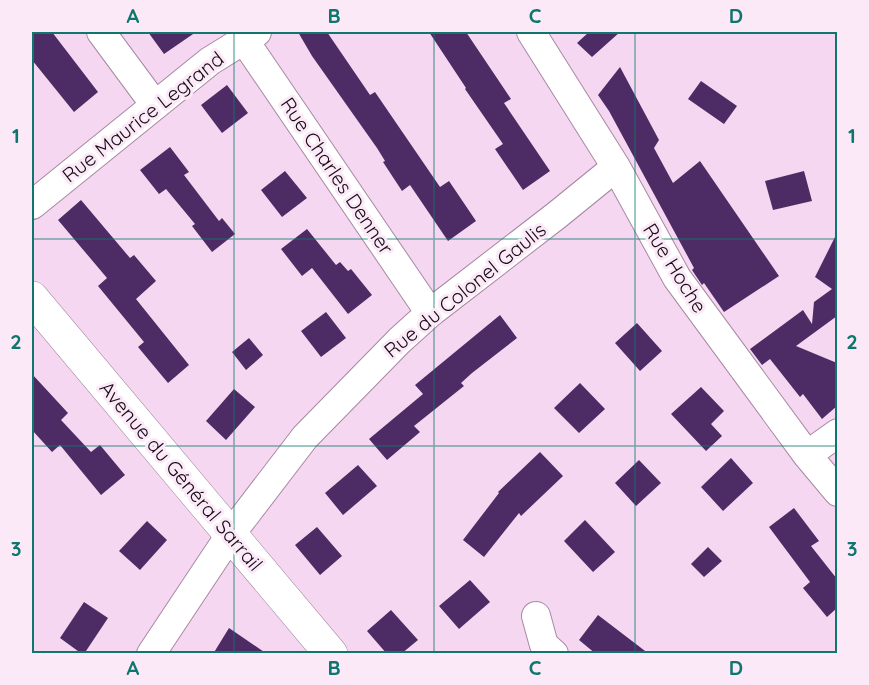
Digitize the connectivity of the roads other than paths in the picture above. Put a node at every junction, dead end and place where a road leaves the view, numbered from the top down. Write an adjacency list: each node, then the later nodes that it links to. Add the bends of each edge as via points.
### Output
1 (101, 32): 4 (street)
2 (531, 32): 5 (street, Rue Hoche)
3 (250, 36): 4 (street, Rue Maurice Legrand); 8 (street, Rue Charles Denner)
4 (155, 105): 6 (street, Rue Maurice Legrand)
5 (616, 167): 8 (street, Rue du Colonel Gaulis); 10 (street, Rue Hoche, via 677,278)
6 (32, 205)
7 (32, 298): 12 (street, Avenue du Général Sarrail)
8 (430, 313): 12 (street, Rue du Colonel Gaulis, via 305,437)
9 (837, 433): 10 (street)
10 (807, 455): 11 (street, Rue Hoche)
11 (837, 492)
12 (230, 535): 14 (street, Rue du Colonel Gaulis); 15 (street, Avenue du Général Sarrail)
13 (536, 616): 16 (street, via 544,645)
14 (151, 654)
15 (331, 654)
16 (554, 654)

